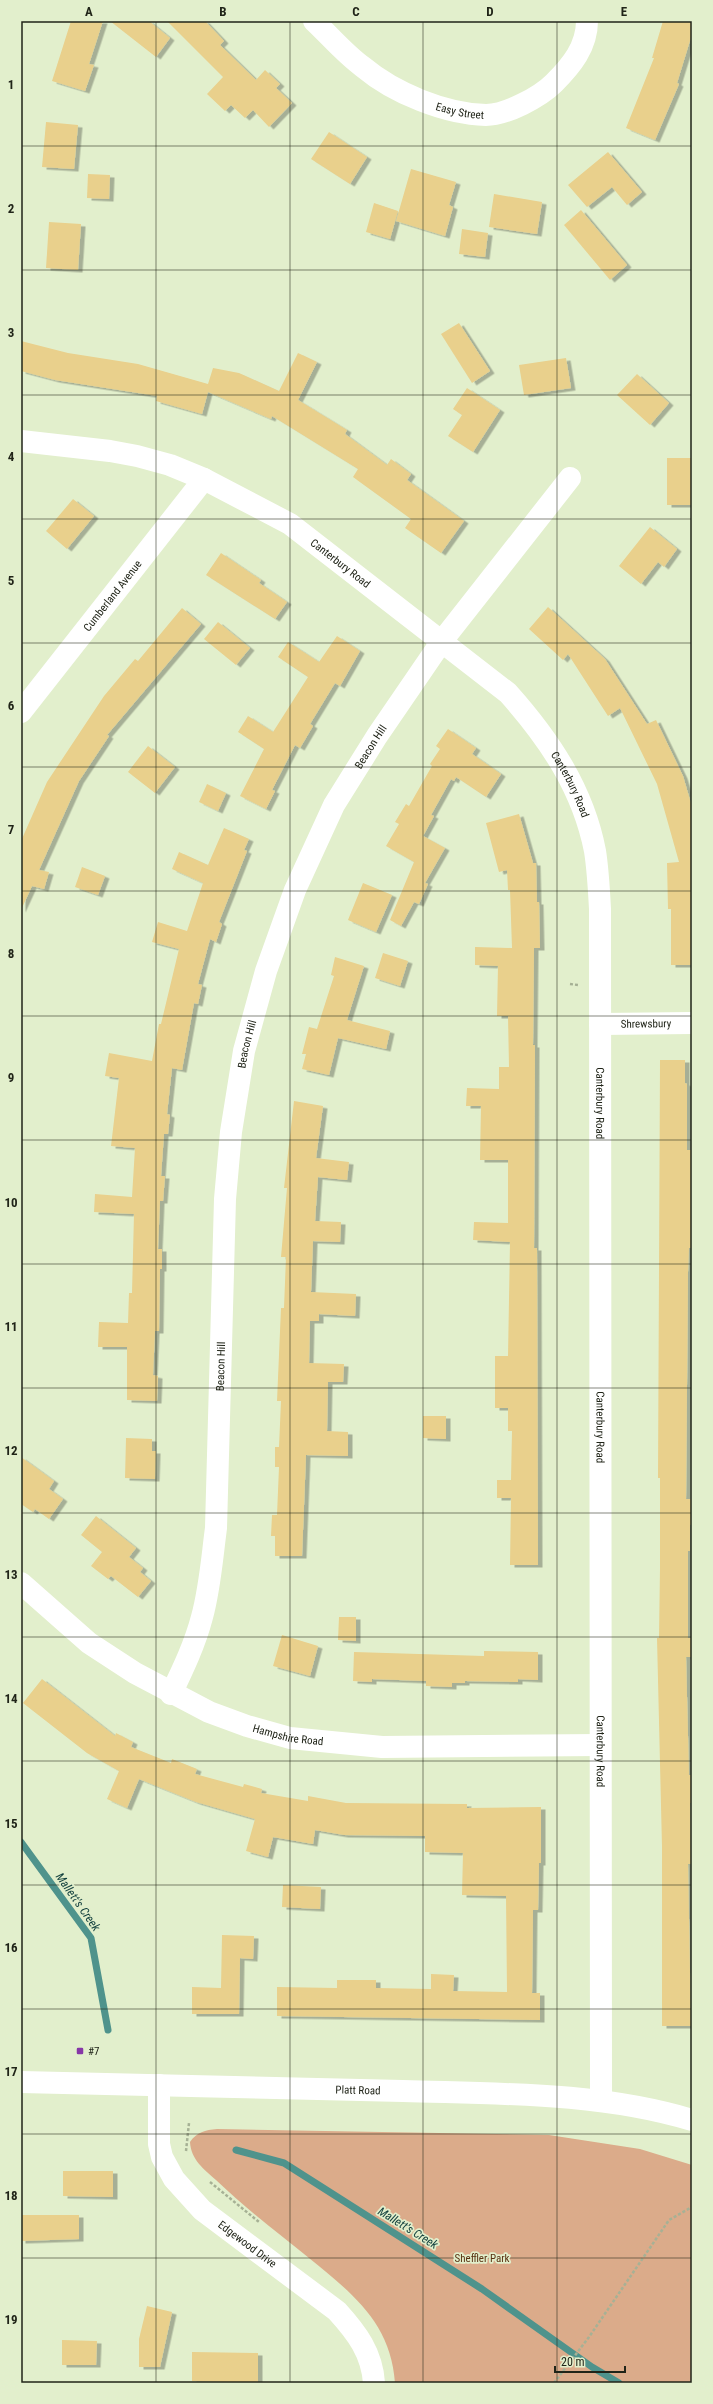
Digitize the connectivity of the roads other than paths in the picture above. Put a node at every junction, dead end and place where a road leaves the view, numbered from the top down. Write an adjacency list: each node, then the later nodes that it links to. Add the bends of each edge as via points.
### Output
1 (314, 21): 2 (street, Easy Street, via 363,68 405,94 455,112 488,115 520,105 547,91 574,62 587,31)
2 (588, 21)
3 (21, 441): 5 (street, Canterbury Road, via 137,456 170,465)
4 (570, 478): 6 (street, Beacon Hill)
5 (204, 479): 6 (street, Canterbury Road, via 290,524); 7 (street, Cumberland Avenue)
6 (442, 641): 9 (street, Canterbury Road, via 508,693 535,724 562,763 581,802 595,851 600,902); 11 (street, Beacon Hill, via 377,736 334,805 295,890 274,948 244,1051 231,1132 225,1199 216,1520 212,1566 202,1617)
7 (21, 712)
8 (692, 1023): 9 (street, Shrewsbury)
9 (600, 1024): 12 (street, Canterbury Road)
10 (21, 1583): 11 (street, Hampshire Road, via 89,1643 134,1674)
11 (171, 1694): 12 (street, Hampshire Road, via 247,1726 290,1738 336,1744 382,1747)
12 (599, 1745): 15 (street, Canterbury Road)
13 (21, 2082): 14 (street, Platt Road)
14 (159, 2085): 15 (street, Platt Road, via 468,2093); 17 (street, Edgewood Drive, via 159,2144 162,2157 174,2179 202,2210 337,2311 355,2331 369,2355)
15 (601, 2100): 16 (street, Platt Road, via 665,2112)
16 (692, 2120)
17 (374, 2383)

